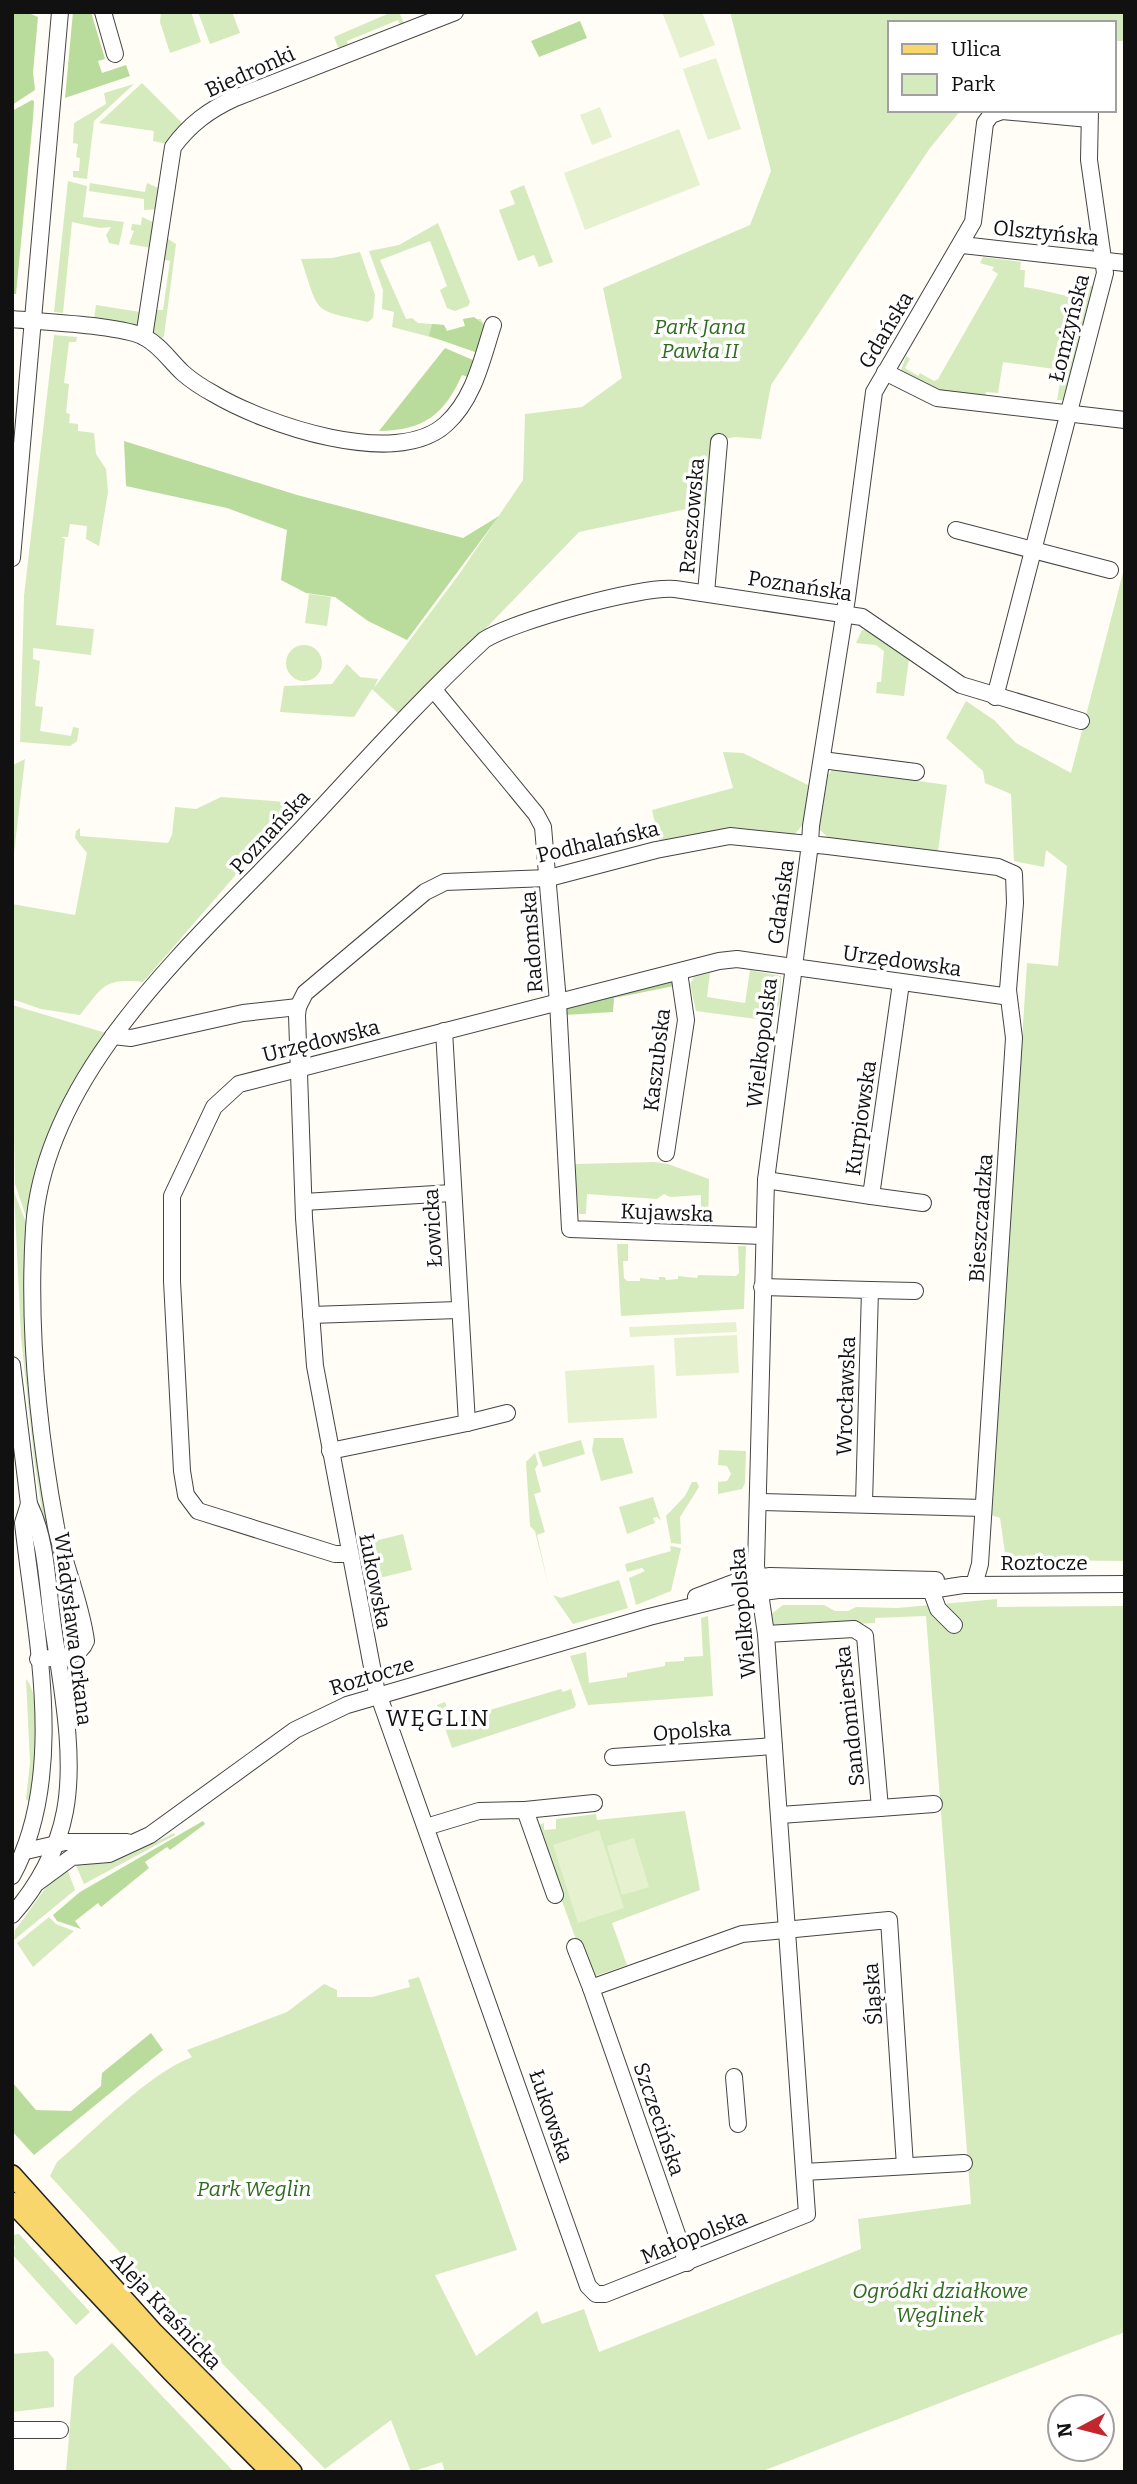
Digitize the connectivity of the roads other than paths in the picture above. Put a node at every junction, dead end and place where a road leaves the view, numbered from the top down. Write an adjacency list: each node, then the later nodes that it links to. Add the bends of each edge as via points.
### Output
1 (60, 12): 12 (street)
2 (103, 12): 4 (street)
3 (455, 12): 14 (street, Biedronki, via 235,98 188,127 173,147)
4 (115, 54)
5 (999, 112): 8 (street, Gdańska, via 985,123 973,222)
6 (1031, 112): 7 (street, Gdańska)
7 (1090, 114): 9 (street, Łomżyńska, via 1089,160)
8 (962, 246): 9 (street, Olsztyńska); 15 (street, Gdańska)
9 (1105, 261): 10 (street, Olsztyńska); 16 (street, Łomżyńska)
10 (1125, 263)
11 (12, 319): 12 (street)
12 (33, 322): 14 (street); 21 (street)
13 (493, 324): 14 (street, via 473,387 457,413 431,433 391,444 296,428 234,404 184,374)
14 (144, 337)
15 (885, 372): 16 (street, via 937,398); 24 (street, Gdańska, via 873,392)
16 (1069, 414): 17 (street); 20 (street, Łomżyńska)
17 (1125, 420)
18 (719, 442): 23 (street, Rzeszowska)
19 (956, 530): 20 (street)
20 (1033, 551): 22 (street); 26 (street, Łomżyńska)
21 (12, 558)
22 (1110, 570)
23 (706, 593): 24 (street, Poznańska); 25 (street, Poznańska, via 655,588 505,629 484,640)
24 (845, 615): 26 (street, Poznańska, via 867,619 961,685); 28 (street, Gdańska)
25 (434, 690): 32 (street, Radomska, via 536,814 542,827); 40 (street, Poznańska, via 142,998)
26 (995, 697): 27 (street, Poznańska)
27 (1081, 721)
28 (822, 760): 29 (street); 30 (street, Gdańska)
29 (916, 772)
30 (810, 844): 31 (street, Podhalańska, via 998,866); 32 (street, Podhalańska, via 722,837); 33 (street, Gdańska)
31 (1014, 874): 36 (street, Bieszczadzka)
32 (548, 878): 37 (street, Radomska); 38 (street, Podhalańska, via 455,879 436,886 312,987)
33 (793, 967): 34 (street, Urzędowska, via 737,959); 35 (street, Urzędowska); 43 (street, Wielkopolska)
34 (679, 972): 37 (street, Urzędowska); 42 (street, Kaszubska, via 686,1020)
35 (901, 983): 36 (street, Urzędowska, via 1003,996); 45 (street, Kurpiowska)
36 (1008, 990): 62 (street, Bieszczadzka, via 1014,1038)
37 (558, 1002): 39 (street, Urzędowska); 48 (street, Radomska)
38 (298, 1007): 40 (street, via 243,1013 131,1038); 41 (street, Łukowska)
39 (444, 1031): 41 (street, Urzędowska); 44 (street, Łowicka)
40 (113, 1036): 72 (street, Poznańska, via 52,1145 34,1227 33,1315 49,1481 59,1540 86,1641 78,1653)
41 (300, 1069): 46 (street, Łukowska); 63 (street, Urzędowska, via 239,1084 226,1094 214,1107 172,1196 182,1471 186,1495 198,1511 335,1554)
42 (666, 1153)
43 (766, 1180): 45 (street, Kurpiowska); 49 (street, Wielkopolska)
44 (452, 1193): 46 (street); 53 (street, Łowicka)
45 (871, 1196): 47 (street)
46 (304, 1202): 54 (street, Łukowska)
47 (923, 1203)
48 (570, 1229): 49 (street, Kujawska)
49 (763, 1236): 50 (street, Wielkopolska)
50 (762, 1287): 51 (street); 59 (street, Wielkopolska)
51 (870, 1290): 52 (street); 60 (street, Wrocławska)
52 (915, 1291)
53 (458, 1310): 54 (street); 57 (street, Łowicka)
54 (311, 1315): 58 (street, Łukowska)
55 (12, 1365): 61 (street, Władysława Orkana)
56 (507, 1413): 57 (street)
57 (467, 1423): 58 (street)
58 (330, 1451): 63 (street, Łukowska)
59 (758, 1502): 60 (street); 66 (street, Wielkopolska)
60 (864, 1503): 62 (street)
61 (29, 1504): 72 (street, Władysława Orkana, via 38,1521); 73 (street, Władysława Orkana, via 23,1523)
62 (983, 1508): 64 (street, Bieszczadzka)
63 (349, 1554): 74 (street, Łukowska)
64 (980, 1564): 67 (street, Bieszczadzka); 68 (street)
65 (1125, 1584): 68 (street, Roztocze)
66 (759, 1585): 67 (street, Roztocze, via 936,1580); 69 (street, Roztocze); 71 (street, Wielkopolska); 74 (street, Roztocze)
67 (968, 1585): 68 (street, Roztocze); 69 (street, Roztocze)
68 (995, 1585)
69 (931, 1590): 70 (street, via 938,1609)
70 (954, 1625)
71 (766, 1634): 75 (street, Wielkopolska); 79 (street, Sandomierska, via 854,1629 865,1636)
72 (57, 1657): 73 (street); 82 (street, Władysława Orkana, via 68,1755)
73 (38, 1659): 80 (street, Władysława Orkana, via 43,1754)
74 (379, 1695): 84 (street, Łukowska); 86 (street, Roztocze, via 327,1712 295,1730)
75 (774, 1746): 76 (street, Opolska); 83 (street, Wielkopolska)
76 (613, 1758)
77 (594, 1803): 81 (street)
78 (934, 1804): 79 (street, Sandomierska)
79 (880, 1808): 83 (street, Sandomierska)
80 (38, 1810): 87 (street); 88 (street, Władysława Orkana)
81 (525, 1810): 84 (street, via 479,1811); 92 (street)
82 (65, 1815): 85 (street); 87 (street, Władysława Orkana)
83 (780, 1815): 94 (street, Wielkopolska)
84 (426, 1826): 106 (street, Łukowska, via 588,2286)
85 (78, 1841): 86 (street, Roztocze); 87 (street, Roztocze)
86 (140, 1841): 89 (street, Roztocze, via 109,1854)
87 (55, 1844): 88 (street, Roztocze); 89 (street); 91 (street)
88 (26, 1851): 90 (street)
89 (72, 1857): 91 (street)
90 (12, 1876)
91 (37, 1882): 93 (street)
92 (555, 1895)
93 (12, 1915)
94 (788, 1929): 96 (street, via 742,1934); 100 (street, Śląska, via 889,1920); 101 (street, Wielkopolska)
95 (575, 1948): 96 (street, Szczecińska)
96 (591, 1989): 105 (street, Szczecińska)
97 (734, 2077): 98 (street)
98 (738, 2124)
99 (964, 2162): 100 (street)
100 (905, 2166): 101 (street)
101 (804, 2172): 104 (street, Wielkopolska)
102 (12, 2175): 110 (main road, Aleja Kraśnicka, via 154,2333)
103 (12, 2202): 109 (main road, Aleja Kraśnicka)
104 (807, 2214): 105 (street, Małopolska)
105 (687, 2263): 106 (street, Małopolska)
106 (596, 2294)
107 (12, 2430): 108 (street)
108 (60, 2430)
109 (271, 2472)
110 (292, 2472)

